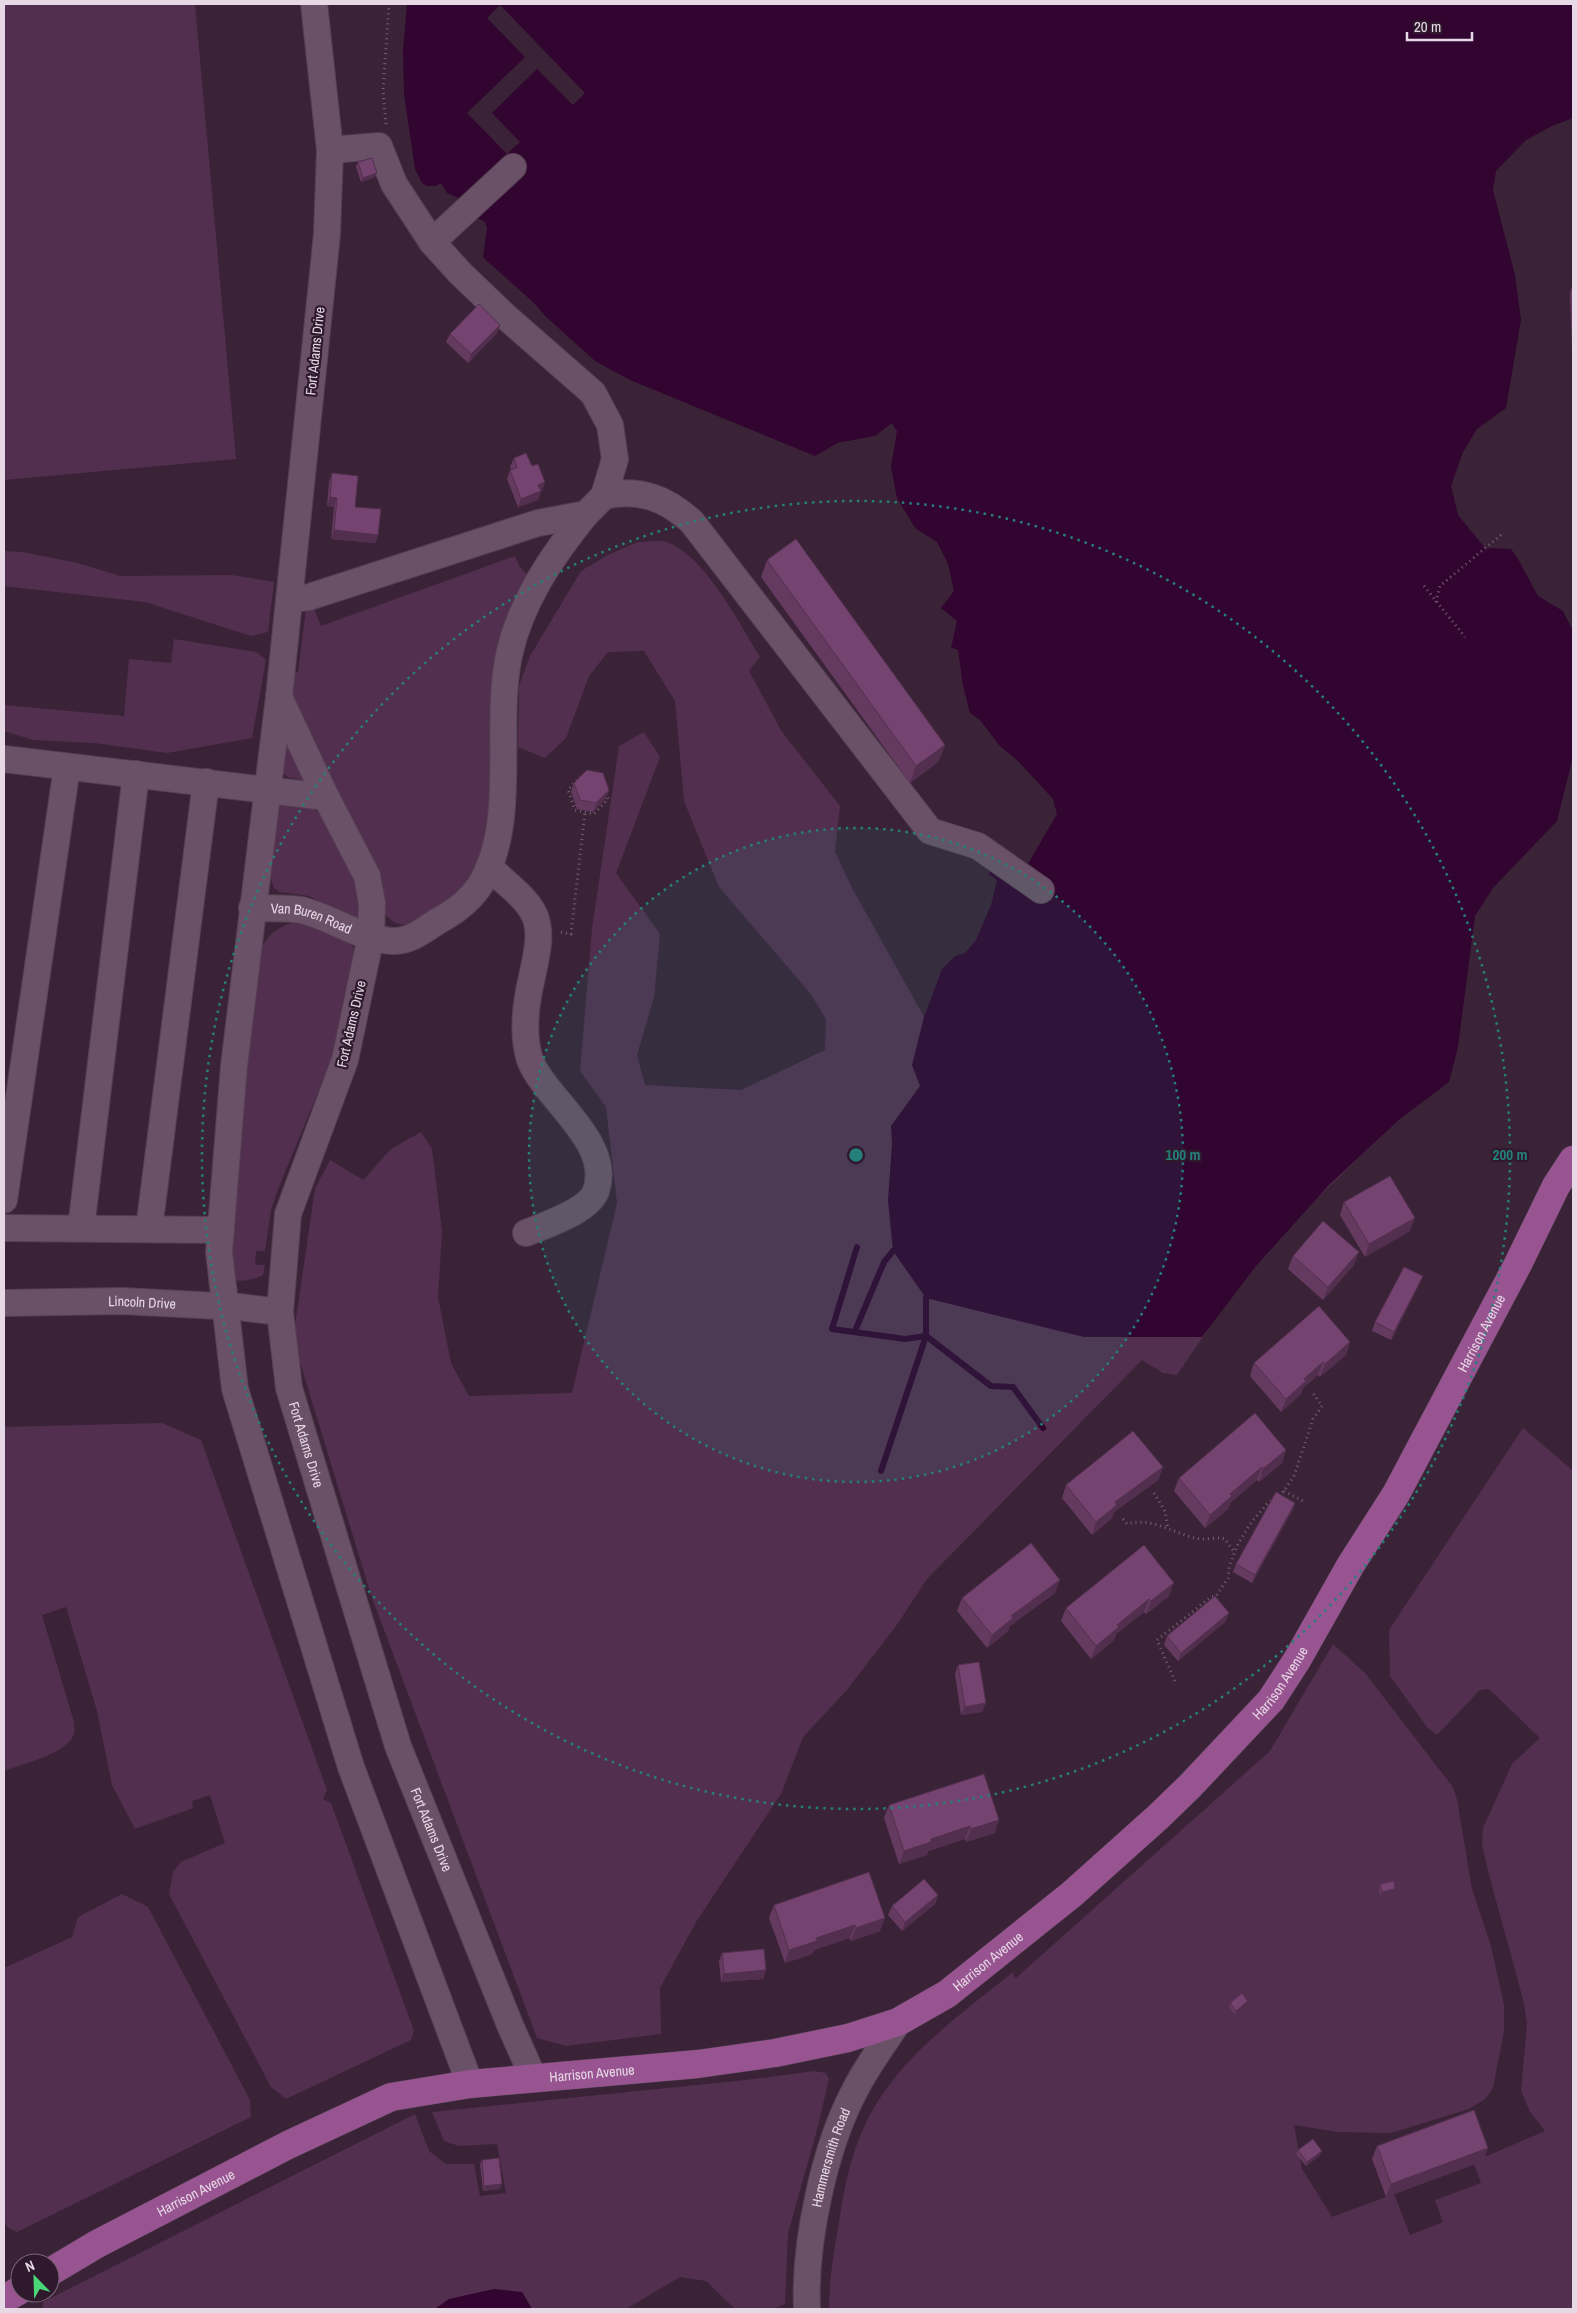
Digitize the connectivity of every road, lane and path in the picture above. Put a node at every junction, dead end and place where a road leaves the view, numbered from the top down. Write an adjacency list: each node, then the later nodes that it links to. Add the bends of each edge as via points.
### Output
1 (314, 4): 4 (street, Fort Adams Drive)
2 (389, 4): 3 (path, via 383,91 387,128)
3 (379, 146): 4 (street); 6 (street, Van Buren Road, via 394,184)
4 (330, 150): 10 (street, Fort Adams Drive, via 327,234)
5 (513, 167): 6 (street)
6 (432, 242): 7 (street, Van Buren Road, via 505,316 593,393 610,426 615,459)
7 (595, 505): 10 (street, via 309,597); 21 (street, Van Buren Road, via 543,572 514,635 505,691 500,821); 22 (street, via 630,492 649,495 682,513 930,831 978,846)
8 (1502, 534): 11 (path, via 1440,586)
9 (1424, 586): 11 (path)
10 (289, 600): 13 (street, Fort Adams Drive)
11 (1436, 602): 12 (path)
12 (1465, 637)
13 (279, 697): 18 (street, Fort Adams Drive); 19 (street, Fort Adams Drive)
14 (4, 759): 15 (street)
15 (67, 766): 16 (street); 27 (street)
16 (136, 774): 17 (street); 29 (street)
17 (206, 782): 18 (street); 30 (street)
18 (267, 789): 19 (street); 23 (street, Fort Adams Drive)
19 (326, 797): 25 (street, Fort Adams Drive, via 367,876 372,903)
20 (585, 812): 20 (path, via 594,814 608,799 602,779 582,775 568,790 575,810); 24 (path, via 571,934)
21 (489, 868): 24 (street, via 534,913); 25 (street, Van Buren Road, via 482,883 452,914 415,936 394,941)
22 (1041, 890)
23 (252, 908): 25 (street, Van Buren Road, via 303,910); 31 (street, Fort Adams Drive, via 234,1066)
24 (538, 929): 32 (street, via 528,1001 527,1046 530,1059 538,1075 585,1134 597,1164 598,1182 596,1192 580,1209)
25 (370, 936): 35 (street, Fort Adams Drive, via 345,1060 288,1214)
26 (1573, 1160): 44 (main road, Harrison Avenue, via 1556,1186 1396,1494 1271,1700 1190,1786 1072,1894 947,1994)
27 (4, 1200)
28 (4, 1228): 29 (street)
29 (81, 1228): 30 (street)
30 (149, 1229): 31 (street)
31 (221, 1230): 34 (street, Fort Adams Drive, via 219,1252)
32 (526, 1233)
33 (4, 1303): 34 (street, Lincoln Drive, via 121,1301)
34 (226, 1308): 35 (street, Lincoln Drive); 46 (street, Fort Adams Drive, via 235,1389 348,1758)
35 (280, 1312): 45 (street, Fort Adams Drive, via 289,1388 398,1746)
36 (1313, 1393): 37 (path, via 1322,1406 1313,1419 1294,1476)
37 (1284, 1491): 39 (path); 42 (path, via 1267,1504 1250,1524)
38 (1154, 1493): 41 (path, via 1165,1511)
39 (1303, 1501)
40 (1123, 1519): 41 (path, via 1127,1524 1148,1522)
41 (1168, 1529): 42 (path, via 1196,1538 1225,1539)
42 (1234, 1553): 43 (path, via 1228,1578 1216,1596 1157,1640)
43 (1175, 1681)
44 (898, 2022): 45 (main road, Harrison Avenue, via 848,2038 775,2053 698,2064); 48 (street, Hammersmith Road, via 854,2090 833,2145 819,2193 811,2239)
45 (534, 2079): 46 (main road, Harrison Avenue)
46 (470, 2084): 47 (main road, Harrison Avenue, via 391,2097 288,2145)
47 (60, 2266)
48 (807, 2309)

